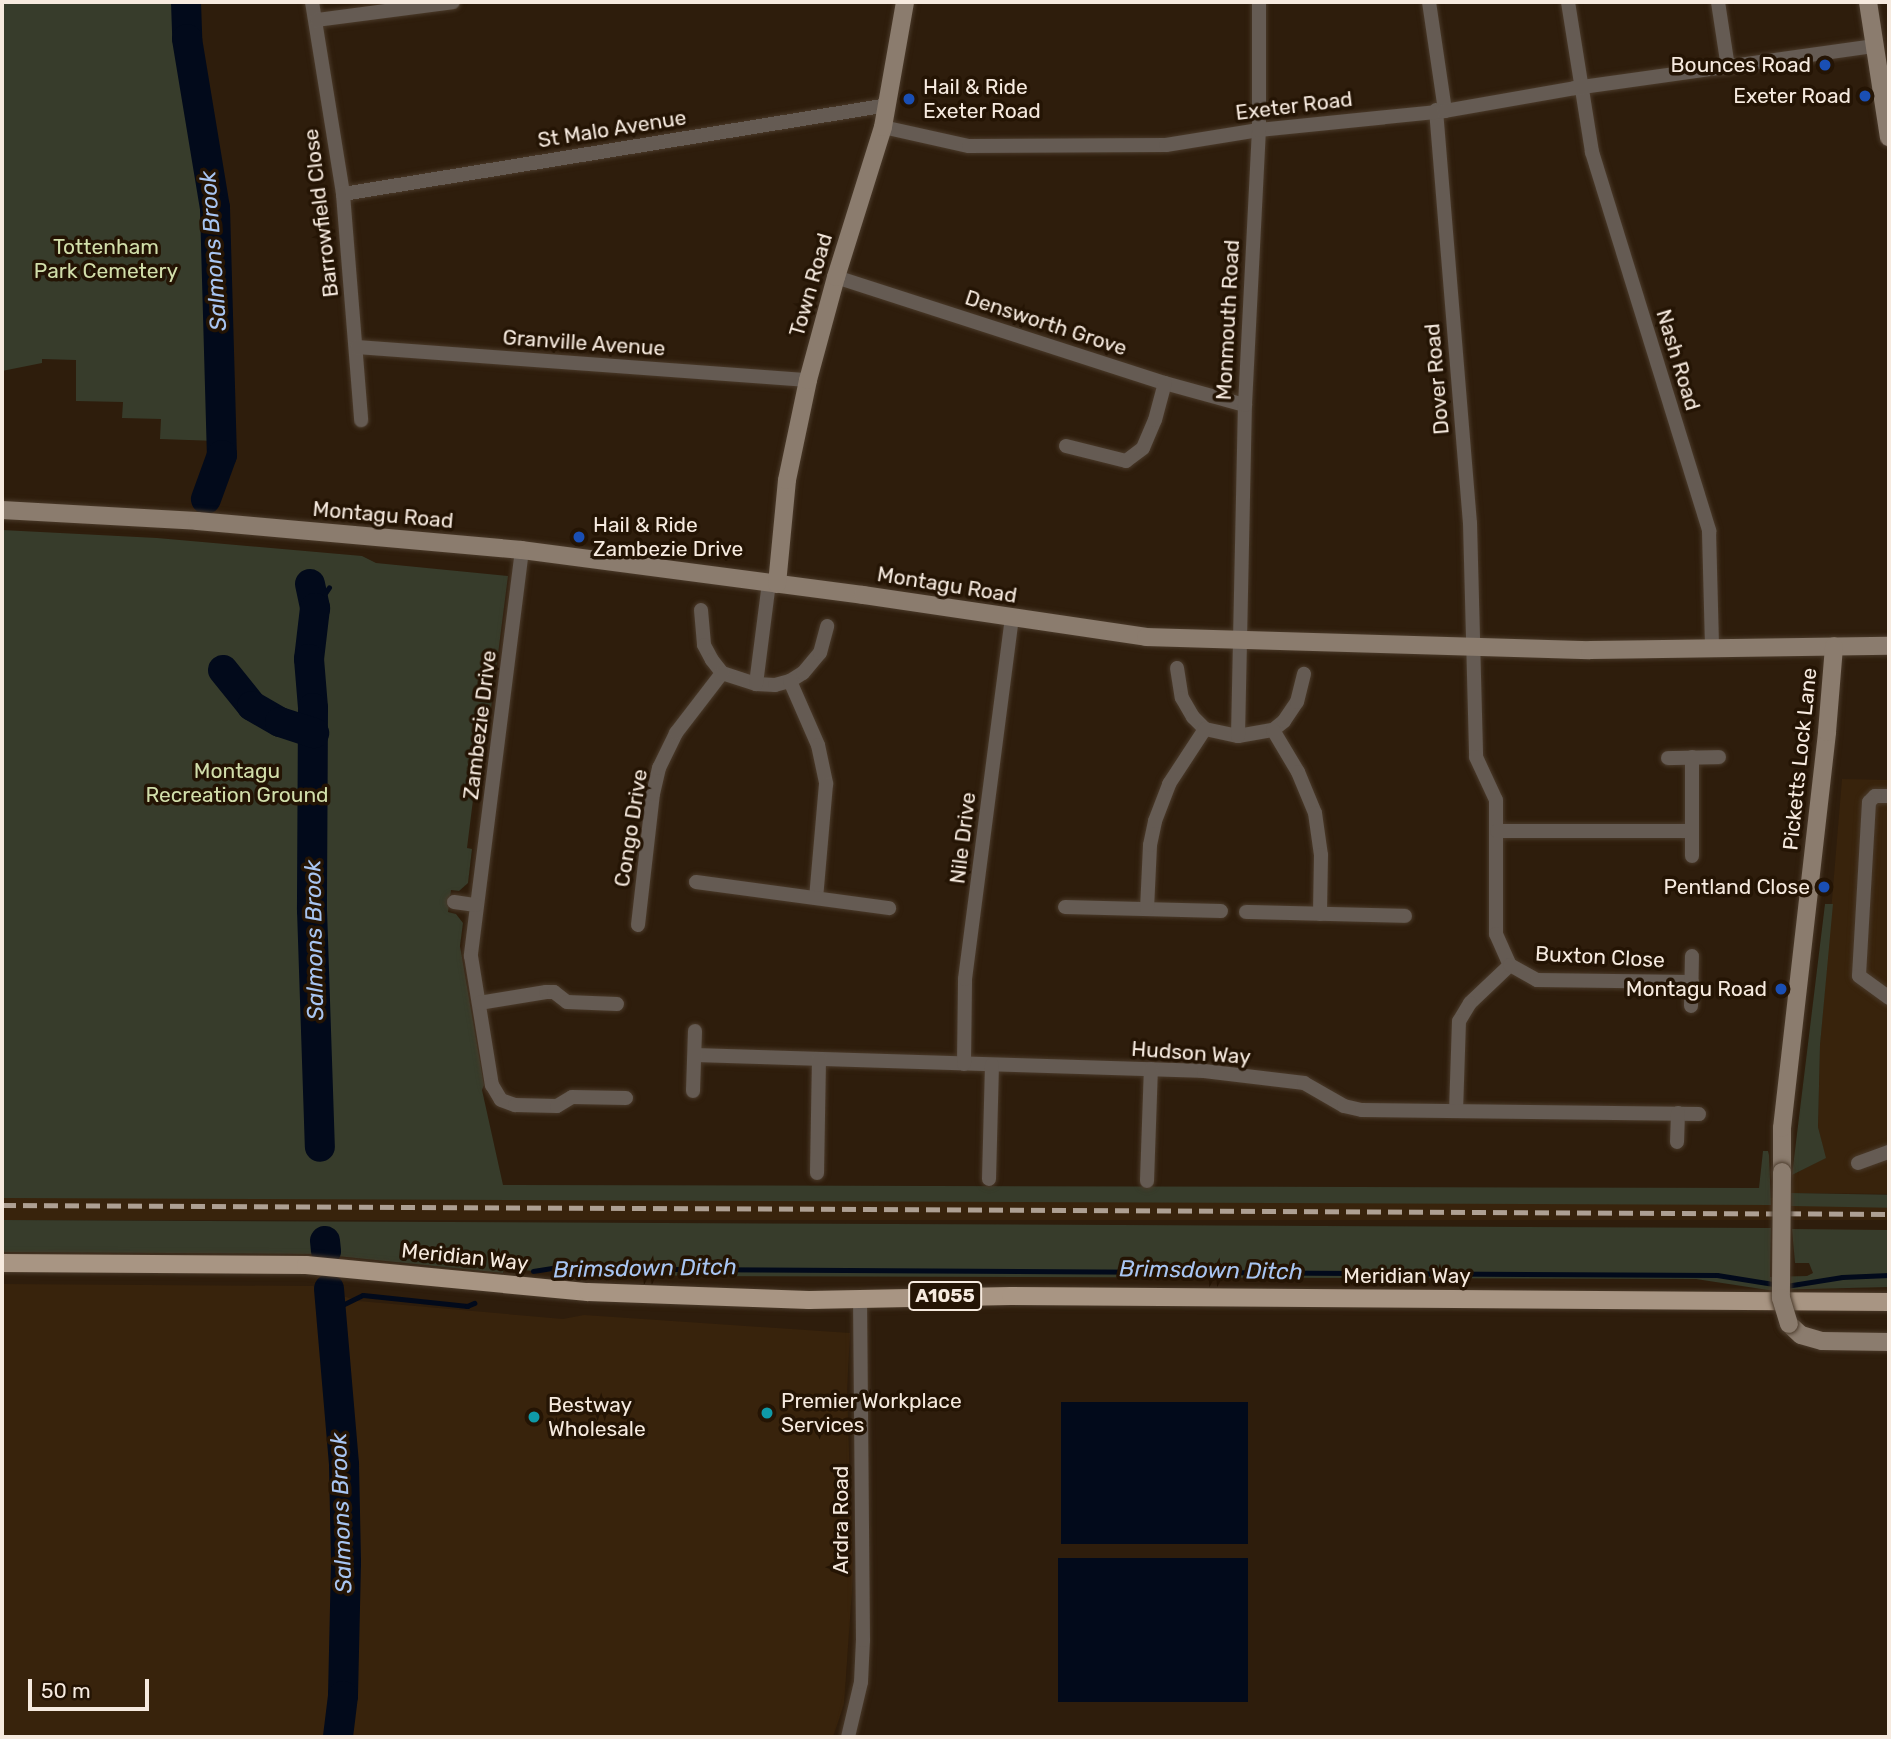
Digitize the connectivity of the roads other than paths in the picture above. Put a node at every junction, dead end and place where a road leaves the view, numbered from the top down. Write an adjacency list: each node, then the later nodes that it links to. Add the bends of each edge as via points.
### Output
1 (312, 2): 9 (street, Barrowfield Close)
2 (453, 2): 9 (street)
3 (905, 2): 13 (main road, Town Road)
4 (1259, 2): 16 (street, Monmouth Road)
5 (1429, 2): 14 (street, Dover Road)
6 (1568, 2): 12 (street, Nash Road)
7 (1718, 2): 11 (street)
8 (1868, 2): 10 (main road)
9 (317, 20): 18 (street, Barrowfield Close)
10 (1875, 46): 11 (street, Exeter Road); 17 (main road)
11 (1728, 67): 12 (street, Exeter Road)
12 (1581, 88): 14 (street, Exeter Road); 36 (street, Nash Road, via 1592,152 1709,531)
13 (888, 105): 15 (main road, Town Road); 18 (street, St Malo Avenue)
14 (1441, 110): 16 (street, Exeter Road); 33 (street, Dover Road)
15 (883, 127): 16 (street, Exeter Road, via 969,146 1166,145); 19 (main road, Town Road)
16 (1259, 130): 23 (street, Monmouth Road)
17 (1889, 137)
18 (343, 194): 20 (street, Barrowfield Close)
19 (836, 277): 21 (main road, Town Road); 22 (street, Densworth Grove)
20 (357, 347): 21 (street, Granville Avenue); 24 (street, Barrowfield Close)
21 (808, 380): 28 (main road, Town Road, via 787,480)
22 (1164, 383): 23 (street, Densworth Grove); 25 (street, via 1156,420 1143,448 1126,461)
23 (1245, 405): 32 (street, Monmouth Road)
24 (361, 420)
25 (1066, 446)
26 (2, 510): 27 (main road, Montagu Road, via 197,521)
27 (522, 550): 28 (main road, Montagu Road); 55 (street, Zambezie Drive)
28 (773, 584): 30 (main road, Montagu Road); 41 (street)
29 (701, 610): 38 (street, via 704,645)
30 (1012, 618): 32 (main road, Montagu Road, via 1146,637); 74 (street, Nile Drive, via 965,979)
31 (827, 625): 40 (street, via 820,653)
32 (1241, 640): 33 (main road, Montagu Road); 44 (street, Monmouth Road)
33 (1475, 646): 36 (main road, Montagu Road); 49 (street, Dover Road, via 1476,762 1496,800)
34 (1833, 646): 35 (main road, Montagu Road); 36 (main road, Montagu Road); 91 (main road, Picketts Lock Lane, bridge, via 1782,1128 1781,1298 1789,1324 1801,1335 1822,1341)
35 (1889, 646)
36 (1712, 648)
37 (1177, 668): 42 (street, via 1182,698)
38 (722, 673): 41 (street); 63 (street, Congo Drive, via 676,733 659,768)
39 (1304, 674): 43 (street, via 1297,702)
40 (790, 681): 41 (street); 53 (street, via 818,745 826,784)
41 (755, 684)
42 (1205, 729): 44 (street); 58 (street, via 1169,784 1155,821)
43 (1273, 730): 44 (street); 61 (street, via 1315,813)
44 (1238, 736)
45 (1692, 757): 46 (street); 47 (street); 50 (street)
46 (1719, 757)
47 (1668, 758)
48 (1889, 796): 67 (street, via 1875,796 1869,803 1859,976)
49 (1497, 831): 50 (street); 65 (street, Dover Road, via 1496,934)
50 (1692, 831): 51 (street)
51 (1692, 856)
52 (696, 883): 53 (street)
53 (816, 898): 57 (street)
54 (454, 902): 55 (street)
55 (476, 905): 68 (street, Zambezie Drive, via 471,956)
56 (1065, 907): 58 (street)
57 (889, 908)
58 (1147, 909): 59 (street)
59 (1221, 911)
60 (1246, 912): 61 (street)
61 (1321, 914): 62 (street)
62 (1405, 916)
63 (638, 925)
64 (1692, 956): 66 (street, Buxton Close)
65 (1510, 965): 66 (street, Buxton Close, via 1537,980); 79 (street, via 1470,1003 1459,1021)
66 (1692, 982): 70 (street, Buxton Close)
67 (1889, 998)
68 (479, 1003): 69 (street, via 554,992 567,1002); 78 (street, Zambezie Drive, via 492,1085 500,1100 557,1106 572,1097)
69 (617, 1004)
70 (1691, 1006)
71 (695, 1031): 72 (street)
72 (695, 1055): 73 (street, Hudson Way); 77 (street)
73 (818, 1059): 74 (street, Hudson Way); 85 (street)
74 (964, 1064): 75 (street, Hudson Way)
75 (992, 1065): 76 (street, Hudson Way); 86 (street)
76 (1151, 1069): 79 (street, Hudson Way, via 1304,1083 1352,1109); 87 (street)
77 (693, 1091)
78 (626, 1098)
79 (1456, 1111): 80 (street, Hudson Way)
80 (1678, 1114): 81 (street, Hudson Way); 82 (street)
81 (1699, 1114)
82 (1677, 1142)
83 (1889, 1152): 84 (street)
84 (1858, 1163)
85 (817, 1173)
86 (989, 1179)
87 (1147, 1181)
88 (2, 1263): 89 (main road, Meridian Way / A1055, via 306,1265 588,1293)
89 (860, 1300): 90 (main road, Meridian Way / A1055, via 1011,1296); 92 (street, Ardra Road, via 863,1640 861,1682)
90 (1889, 1302)
91 (1889, 1342)
92 (848, 1737)

